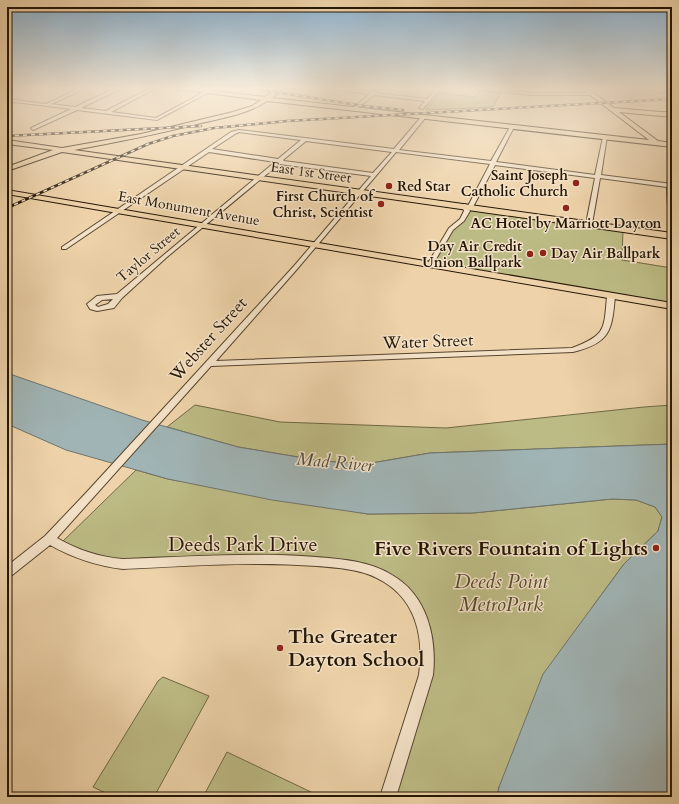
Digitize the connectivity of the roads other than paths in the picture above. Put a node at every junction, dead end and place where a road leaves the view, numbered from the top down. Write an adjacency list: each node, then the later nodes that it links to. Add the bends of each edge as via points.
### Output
1 (40, 126): 8 (street)
2 (170, 126): 17 (main road)
3 (184, 126): 13 (main road)
4 (417, 126): 20 (street, Webster Street)
5 (499, 126): 7 (main road)
6 (633, 126): 14 (main road)
7 (512, 127): 9 (main road); 24 (street)
8 (33, 129)
9 (605, 137): 14 (main road); 28 (street)
10 (7, 139): 17 (main road, East 1st Street)
11 (305, 139): 19 (street, via 240,131); 20 (street); 23 (street, Taylor Street)
12 (7, 142): 16 (main road, East 1st Street)
13 (101, 142): 18 (main road); 21 (main road, via 95,148)
14 (656, 143): 15 (main road)
15 (672, 145)
16 (37, 146): 17 (main road, East 1st Street); 22 (main road, via 43,150)
17 (63, 148): 18 (main road, East 1st Street); 22 (main road); 25 (main road, East 1st Street, via 175,167)
18 (72, 148): 21 (main road, East 1st Street)
19 (208, 150): 23 (street); 25 (street)
20 (396, 151): 24 (street); 27 (street, Webster Street)
21 (98, 152): 25 (main road, East 1st Street)
22 (40, 156): 26 (main road)
23 (280, 161): 27 (street); 29 (street, Taylor Street)
24 (492, 163): 28 (street); 33 (street)
25 (184, 166): 29 (main road, East 1st Street); 34 (street)
26 (7, 169)
27 (375, 175): 32 (street, Webster Street)
28 (598, 176): 30 (street); 35 (street)
29 (260, 177): 32 (main road, East 1st Street); 36 (street, Taylor Street)
30 (671, 186): 37 (street)
31 (7, 192): 34 (main road, East Monument Avenue)
32 (360, 192): 33 (main road, East 1st Street); 39 (street, Webster Street)
33 (467, 206): 35 (main road, East 1st Street); 41 (street, via 462,220 451,229)
34 (120, 210): 36 (main road, East Monument Avenue); 40 (street)
35 (589, 224): 38 (main road, East 1st Street)
36 (203, 225): 39 (main road, East Monument Avenue); 42 (street, Taylor Street)
37 (672, 230)
38 (672, 236)
39 (315, 245): 41 (main road, East Monument Avenue); 45 (street, Webster Street)
40 (64, 248)
41 (430, 265): 43 (main road, East Monument Avenue)
42 (119, 296)
43 (611, 296): 44 (main road, East Monument Avenue); 45 (street, Water Street, via 608,327 603,335 596,342 573,350)
44 (672, 306)
45 (209, 364): 46 (street, Webster Street)
46 (49, 539): 47 (street, Webster Street); 48 (street, Deeds Park Drive, via 74,553 107,563 298,560 361,568 385,576 401,588 423,618 429,660)
47 (7, 573)
48 (388, 797)

